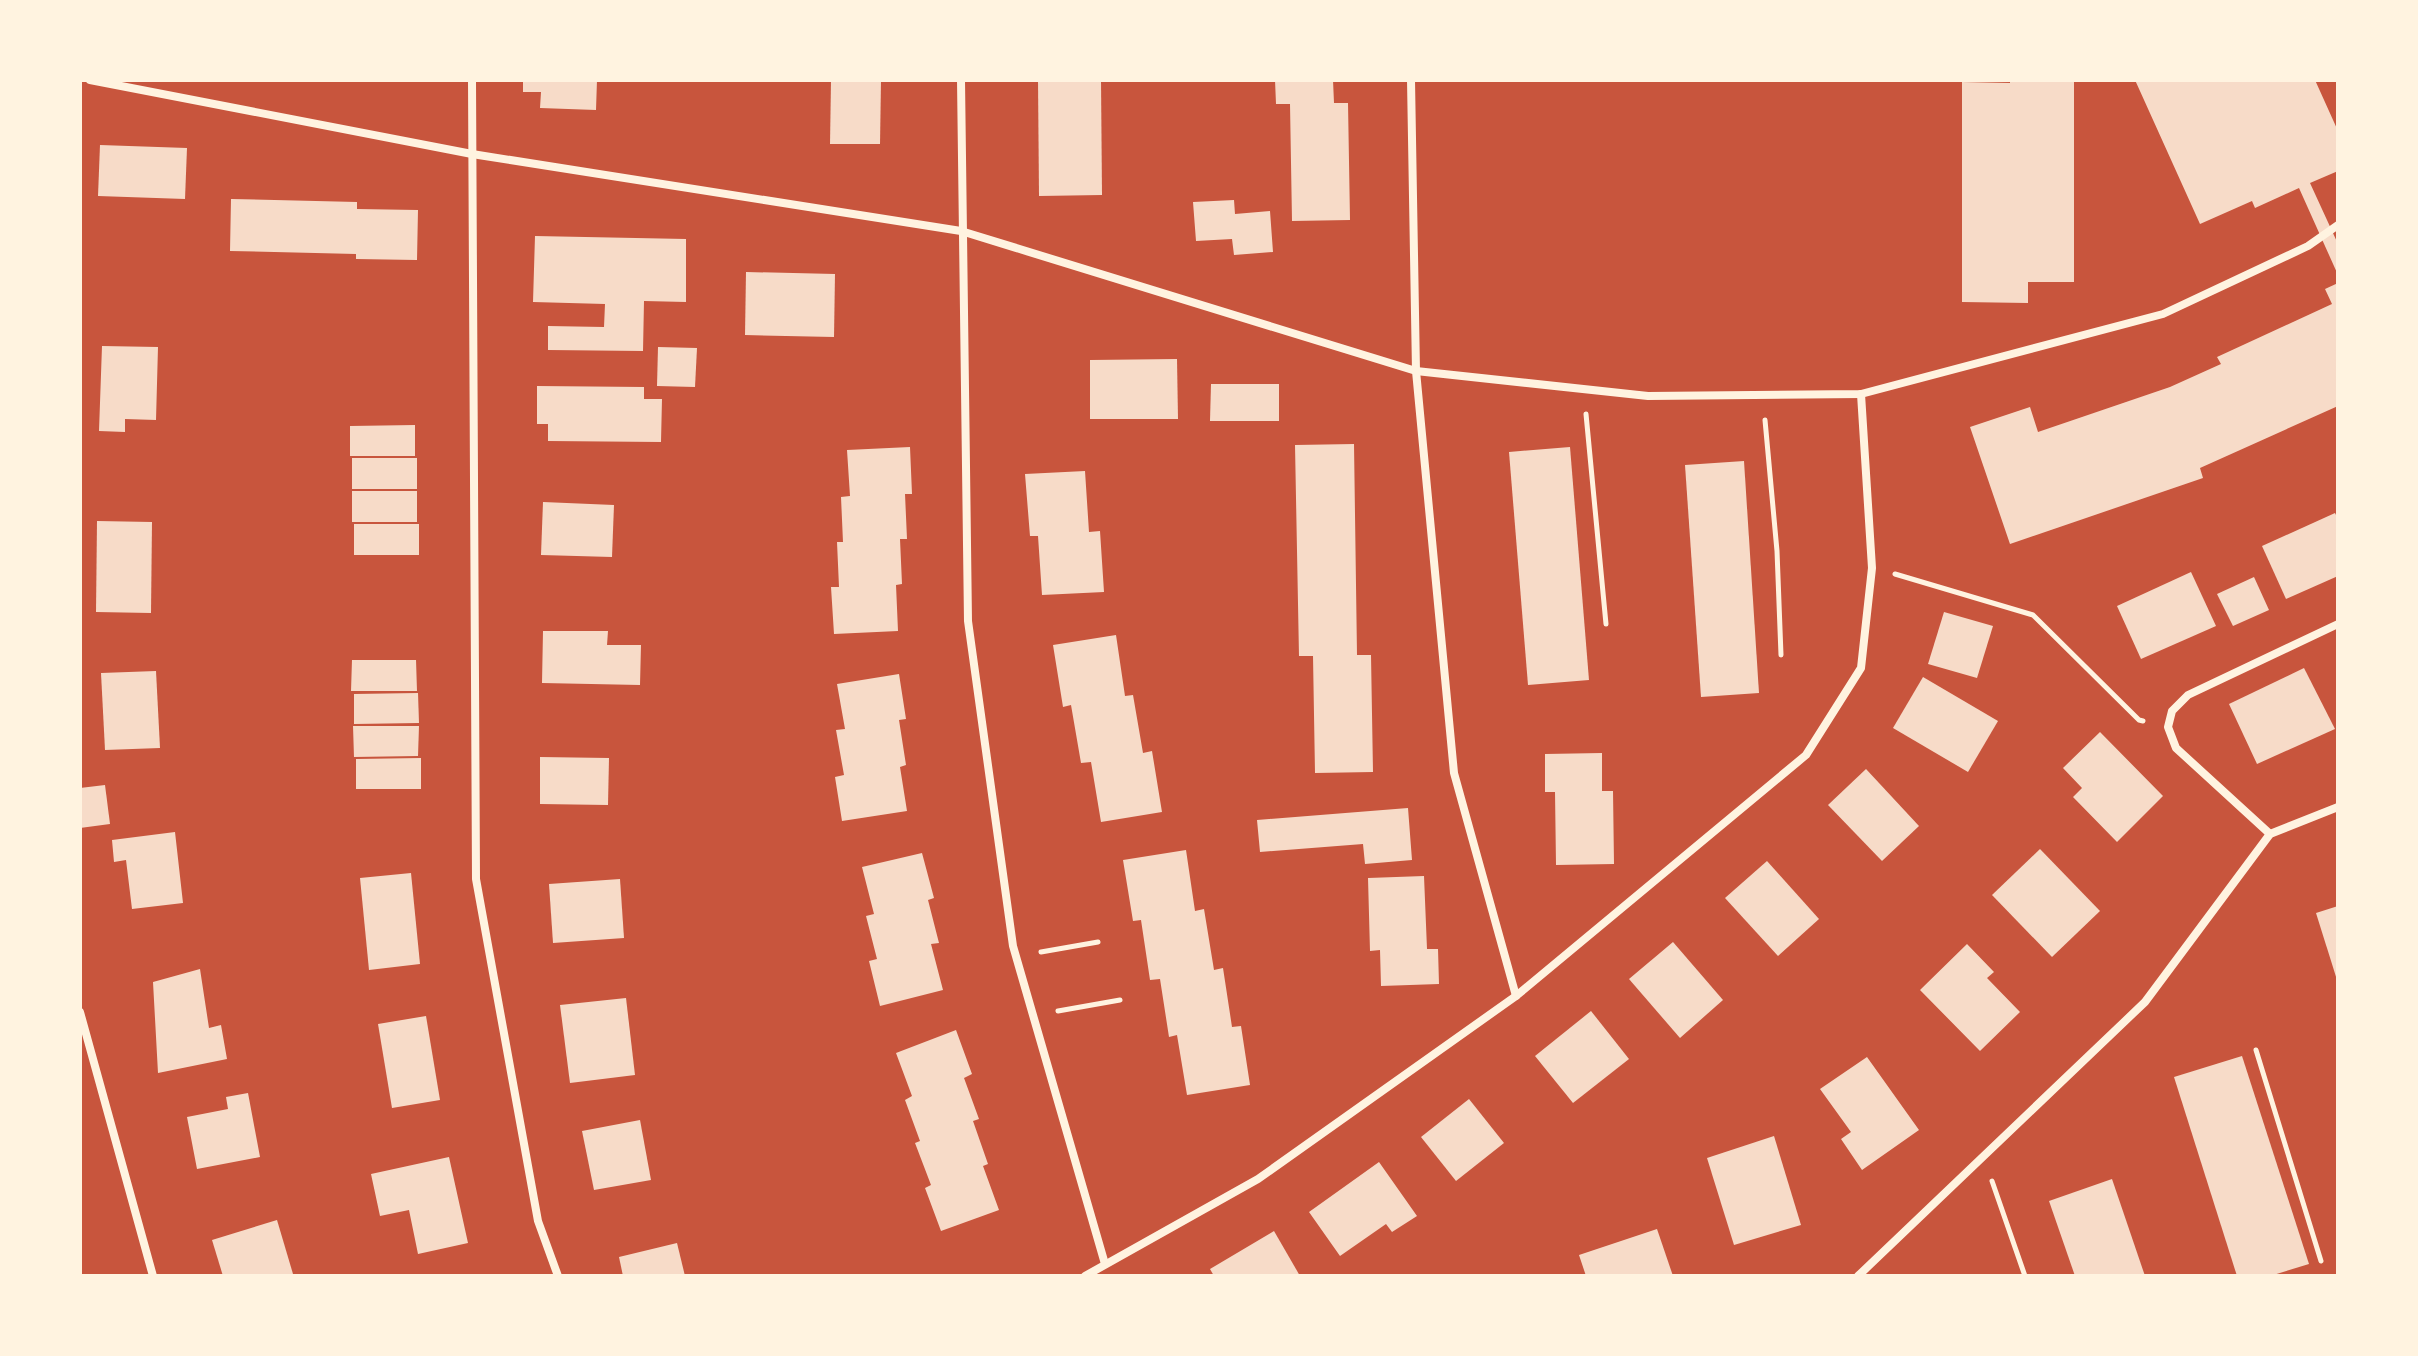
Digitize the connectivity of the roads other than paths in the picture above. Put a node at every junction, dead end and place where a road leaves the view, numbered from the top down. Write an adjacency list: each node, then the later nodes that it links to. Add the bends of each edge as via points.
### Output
1 (90, 80): 5 (street)
2 (472, 80): 5 (street)
3 (961, 80): 7 (street)
4 (1411, 80): 8 (street)
5 (472, 154): 7 (street); 17 (street, via 476,879 538,1221)
6 (2338, 225): 9 (street, via 2308,246 2163,314)
7 (961, 231): 8 (street); 15 (street, via 968,621 1016,957)
8 (1416, 371): 9 (street, via 1648,396); 13 (street, via 1454,773)
9 (1861, 394): 13 (street, via 1872,568 1861,668 1806,755)
10 (2338, 624): 12 (street, via 2188,695 2172,711 2168,727 2176,748)
11 (2338, 807): 12 (street)
12 (2270, 834): 19 (street, via 2145,1002)
13 (1516, 996): 15 (street, via 1258,1179)
14 (80, 1012): 16 (street)
15 (1105, 1264): 18 (street)
16 (153, 1276)
17 (558, 1276)
18 (1085, 1276)
19 (1858, 1276)

